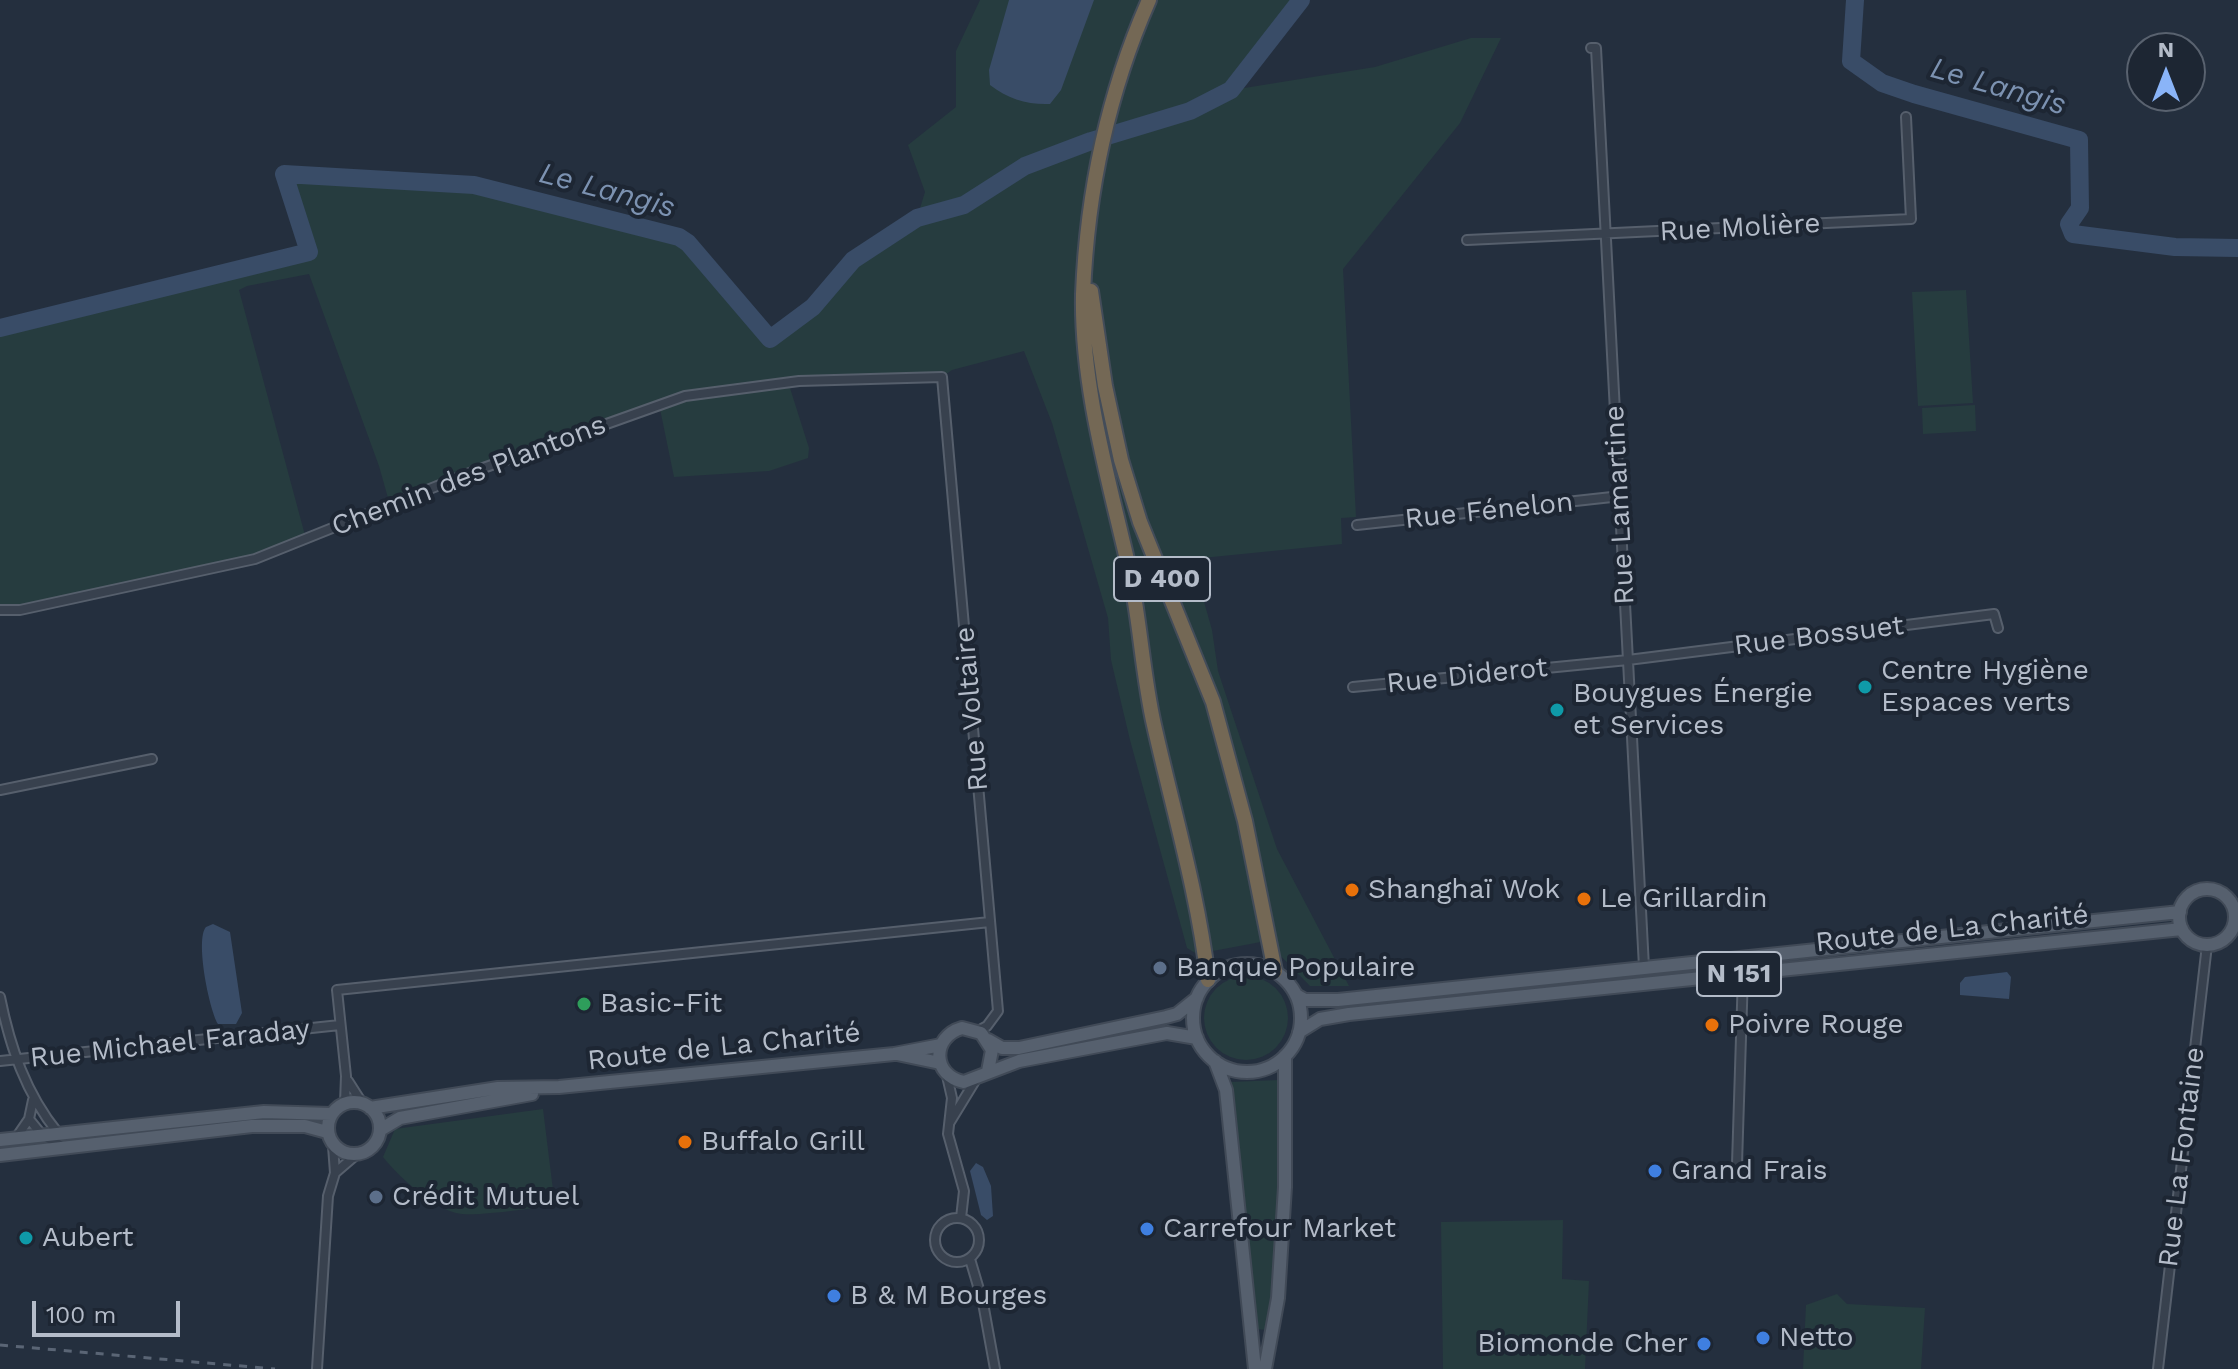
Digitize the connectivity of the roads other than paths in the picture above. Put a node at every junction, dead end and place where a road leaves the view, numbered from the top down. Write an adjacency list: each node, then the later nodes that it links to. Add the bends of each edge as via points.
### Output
1 (1149, 0): 6 (highway, D 400, via 1109,112)
2 (1591, 48): 4 (street, Rue Lamartine, via 1596,48)
3 (1906, 117): 4 (street, Rue Molière, via 1911,219)
4 (1606, 234): 5 (street, Rue Molière); 8 (street, Rue Lamartine)
5 (1467, 240)
6 (1087, 255): 23 (highway, D 400, via 1121,460 1165,587 1213,702 1245,821); 25 (highway, D 400, via 1085,339 1095,407 1135,596 1153,723 1189,869)
7 (942, 377): 10 (street, Chemin des Plantons, via 799,381 685,396 472,472 255,559); 18 (street, Rue Voltaire)
8 (1621, 496): 9 (street, Rue Fénelon); 12 (street, Rue Lamartine)
9 (1357, 525)
10 (0, 610)
11 (1998, 628): 12 (street, Rue Bossuet, via 1994,614)
12 (1628, 660): 13 (street, Rue Diderot); 22 (street, Rue Lamartine)
13 (1353, 687)
14 (152, 759): 15 (street)
15 (0, 790)
16 (2236, 906): 17 (main road, via 2221,893 2202,890 2190,895); 19 (main road)
17 (2180, 912): 20 (main road); 22 (main road, Route de La Charité / N 151)
18 (990, 922): 29 (street, via 337,990); 30 (street, Rue Voltaire, via 998,1011)
19 (2236, 924): 21 (main road, via 2226,937)
20 (2182, 929): 21 (main road); 24 (main road, Route de La Charité / N 151)
21 (2207, 945): 69 (street, Rue La Fontaine)
22 (1644, 967): 26 (main road, Route de La Charité / N 151, via 1338,1000)
23 (1275, 971): 25 (main road, via 1240,964); 26 (main road)
24 (1743, 974): 31 (main road, Route de La Charité / N 151, via 1349,1014 1320,1019); 61 (street)
25 (1208, 980): 28 (main road)
26 (1296, 995): 31 (main road)
27 (0, 997): 37 (street)
28 (1197, 998): 32 (main road); 33 (main road, via 1177,1014 1030,1045 1002,1048)
29 (340, 1025): 37 (street, Rue Michael Faraday); 42 (street)
30 (978, 1031): 33 (main road); 34 (main road, via 954,1031)
31 (1299, 1032): 36 (main road)
32 (1197, 1038): 39 (main road); 41 (main road, via 1167,1033)
33 (988, 1040): 41 (main road, via 993,1058)
34 (941, 1045): 35 (main road, Route de La Charité); 40 (main road)
35 (894, 1054): 40 (main road, Route de La Charité); 44 (main road, Route de La Charité)
36 (1285, 1056): 39 (main road, via 1273,1065 1244,1072); 68 (main road, via 1278,1298)
37 (17, 1060): 38 (street, Rue Michael Faraday); 45 (street)
38 (0, 1061)
39 (1215, 1061): 67 (main road, via 1226,1090)
40 (944, 1069): 43 (main road, via 960,1082); 50 (street, via 952,1091)
41 (988, 1071): 43 (main road)
42 (346, 1076): 46 (street); 47 (street)
43 (975, 1081): 50 (street)
44 (559, 1087): 47 (main road, Route de La Charité, via 498,1088); 51 (main road, Route de La Charité, via 400,1118)
45 (33, 1100): 49 (street); 53 (street)
46 (345, 1103): 47 (main road); 48 (main road)
47 (366, 1106): 51 (main road, via 378,1118)
48 (331, 1114): 52 (main road); 53 (main road, via 264,1112)
49 (29, 1119): 53 (street); 54 (street)
50 (950, 1122): 63 (street, via 948,1134 964,1191)
51 (380, 1130): 60 (main road, via 373,1147)
52 (327, 1132): 56 (main road); 58 (main road, via 305,1126 252,1126)
53 (49, 1136): 54 (main road); 57 (main road); 58 (street)
54 (16, 1138): 55 (main road)
55 (0, 1140)
56 (333, 1146): 60 (main road); 62 (street)
57 (0, 1148)
58 (70, 1149): 59 (main road)
59 (0, 1155)
60 (356, 1155): 62 (street)
61 (1737, 1164)
62 (335, 1173): 65 (street, via 328,1196)
63 (961, 1218): 64 (street, via 978,1232 978,1247); 64 (street, via 941,1224 935,1245 948,1261)
64 (970, 1259): 66 (street)
65 (317, 1369)
66 (995, 1369)
67 (1255, 1369)
68 (1265, 1369)
69 (2158, 1369)

